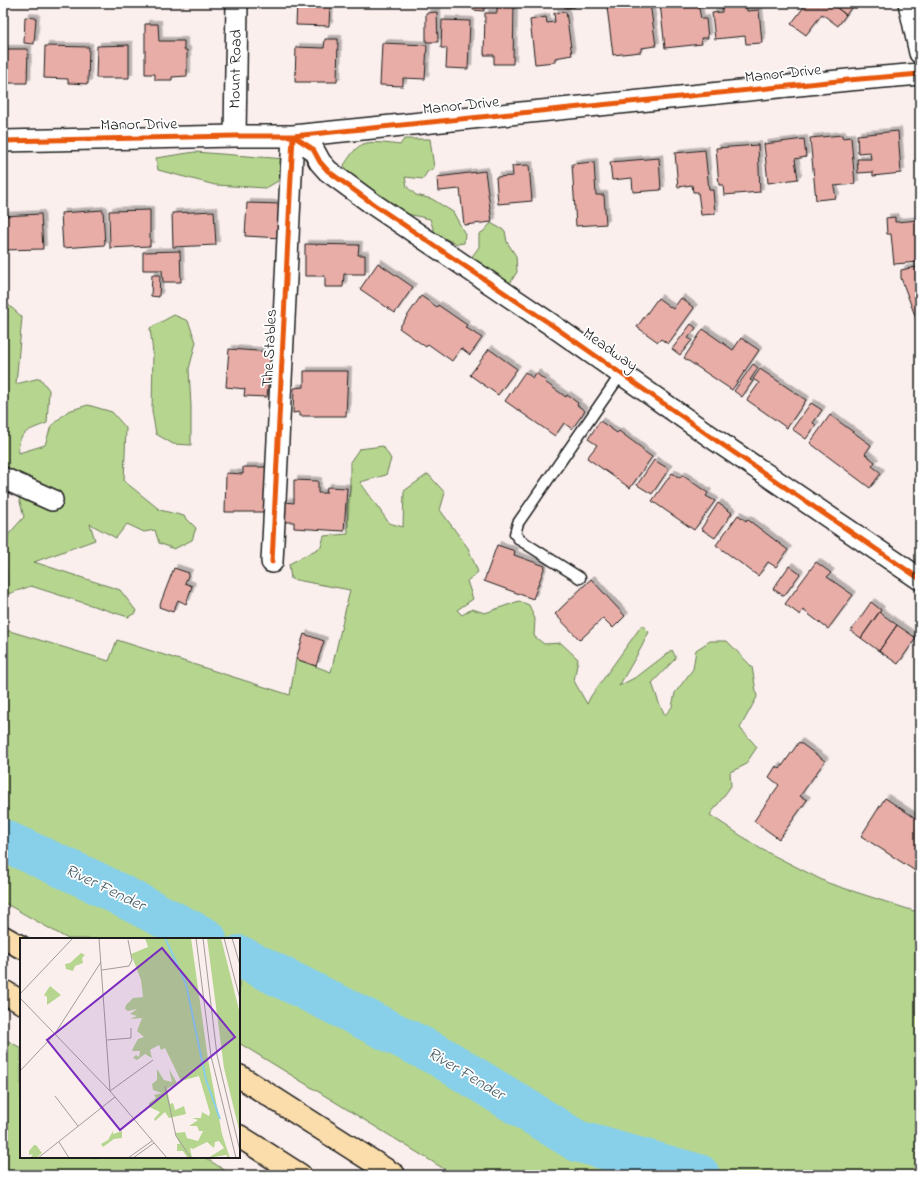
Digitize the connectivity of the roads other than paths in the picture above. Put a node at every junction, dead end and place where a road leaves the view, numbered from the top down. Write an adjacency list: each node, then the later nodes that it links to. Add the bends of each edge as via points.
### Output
1 (237, 3): 5 (street, Mount Road)
2 (909, 3): 3 (street)
3 (920, 53)
4 (920, 74): 6 (street, Manor Drive)
5 (236, 136): 6 (street, Manor Drive); 7 (street, Manor Drive)
6 (293, 136): 8 (street, Meadway, via 313,149 328,171 367,200); 11 (street, The Stables)
7 (3, 141)
8 (621, 374): 12 (lane, via 518,523 515,534 520,540); 13 (street, Meadway)
9 (3, 478): 10 (street)
10 (52, 500)
11 (272, 562)
12 (580, 578)
13 (920, 579)
14 (3, 937): 15 (highway)
15 (20, 946)
16 (3, 992): 17 (highway)
17 (20, 1001)
18 (240, 1077): 21 (highway)
19 (240, 1137): 20 (highway)
20 (300, 1175)
21 (394, 1175)

